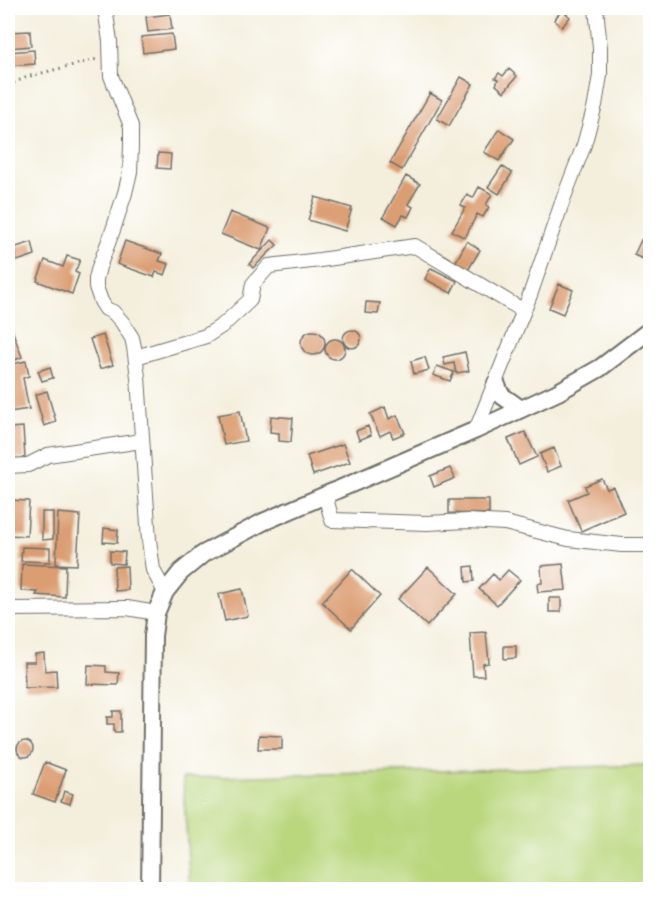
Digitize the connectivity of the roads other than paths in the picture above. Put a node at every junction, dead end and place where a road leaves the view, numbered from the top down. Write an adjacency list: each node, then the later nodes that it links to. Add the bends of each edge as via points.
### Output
1 (105, 8): 5 (street, via 111,76 131,126 130,163 125,193 99,267 96,287 106,309 127,328)
2 (597, 8): 3 (street, via 600,75 595,105)
3 (524, 311): 5 (street, via 415,246 269,266 253,284 250,300 223,325 206,336); 6 (street)
4 (651, 330): 7 (street, via 592,373)
5 (136, 357): 9 (street)
6 (496, 383): 7 (street, via 501,395); 8 (street)
7 (521, 410): 8 (street)
8 (476, 430): 11 (street)
9 (141, 441): 10 (street, via 48,454 28,465); 13 (street, via 153,570)
10 (8, 466)
11 (325, 495): 12 (street, via 332,520 505,523 568,538); 13 (street, via 202,554)
12 (651, 545)
13 (165, 592): 15 (street)
14 (8, 609): 15 (street, via 127,608)
15 (156, 613): 16 (street)
16 (150, 890)

